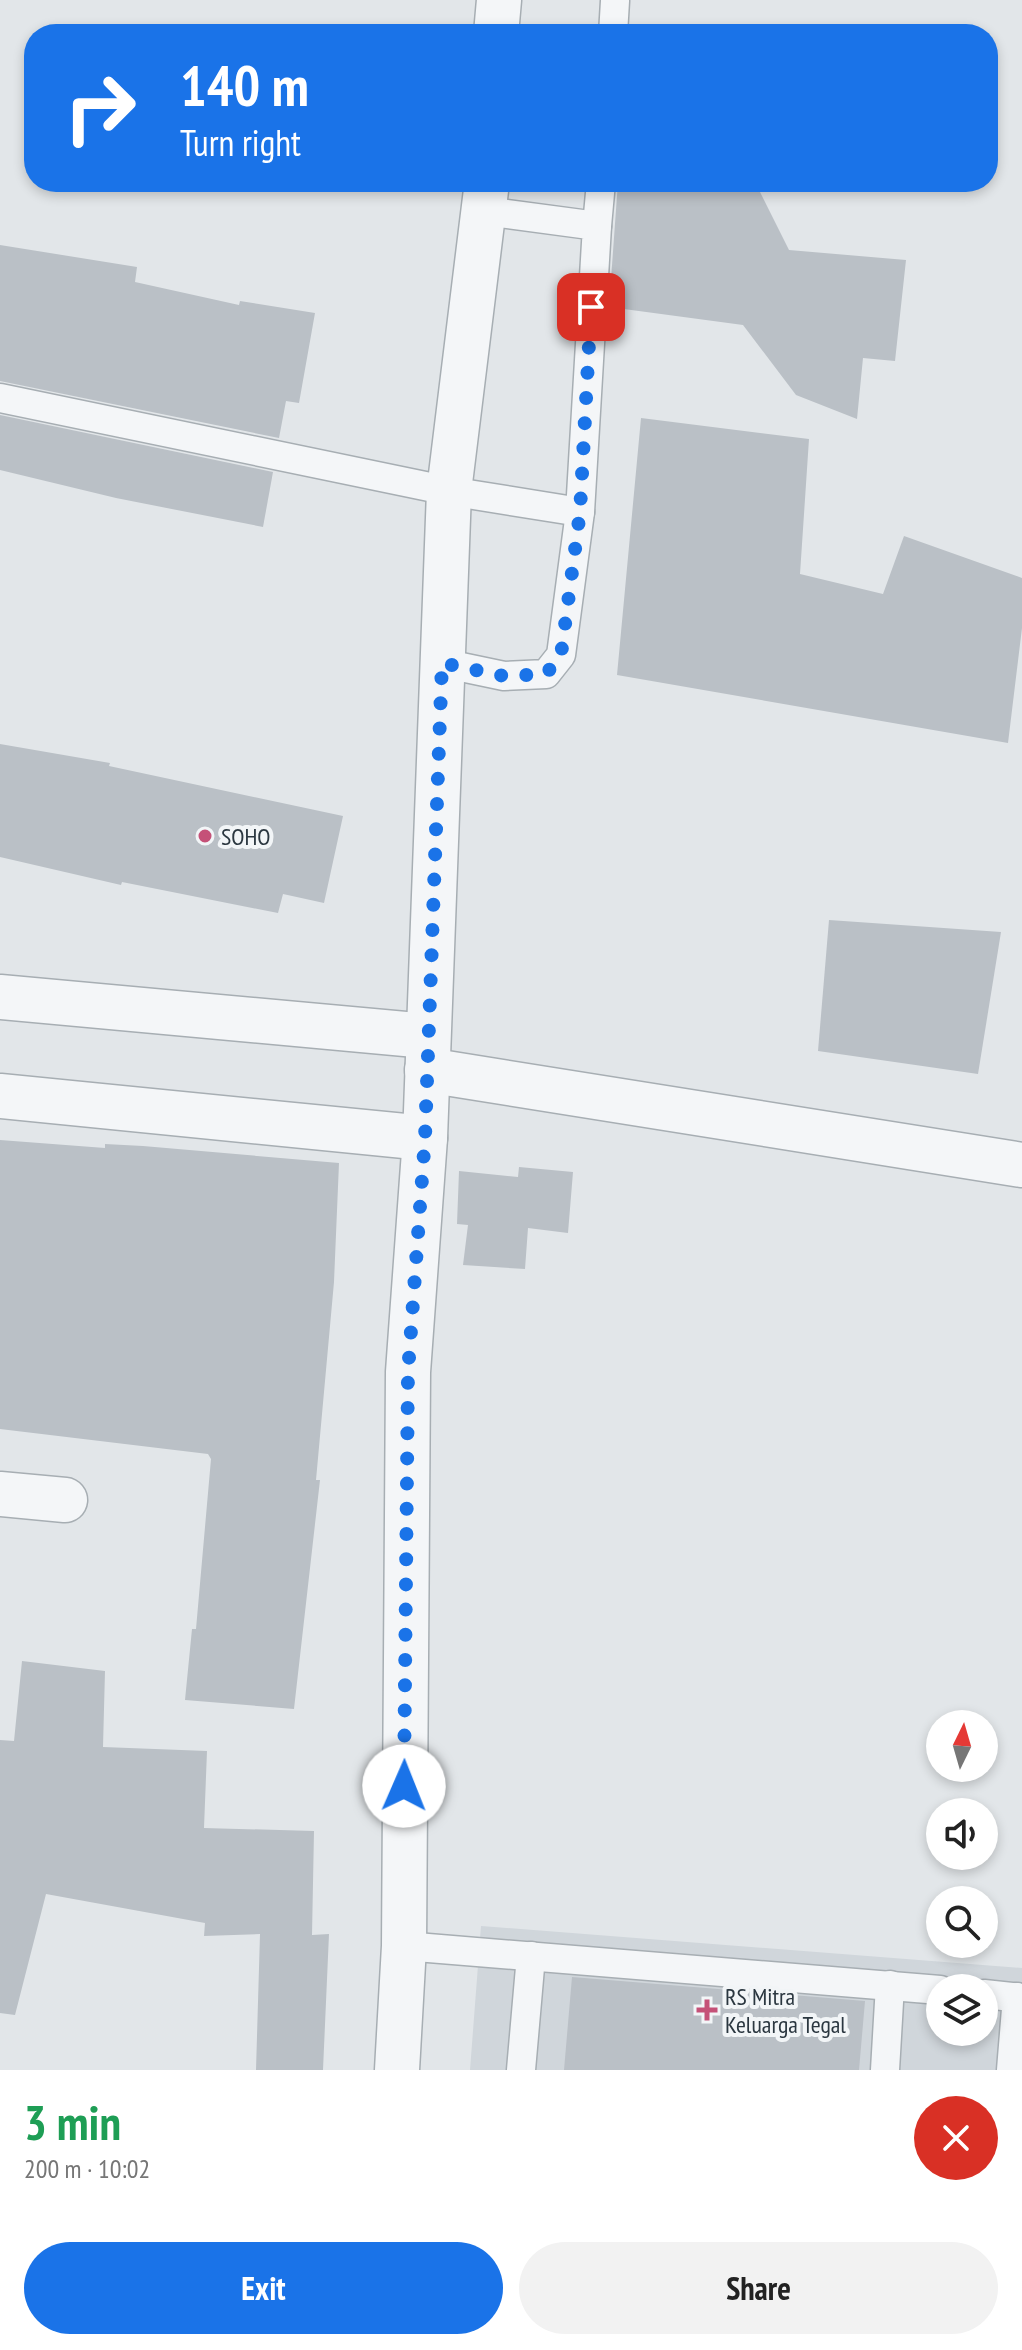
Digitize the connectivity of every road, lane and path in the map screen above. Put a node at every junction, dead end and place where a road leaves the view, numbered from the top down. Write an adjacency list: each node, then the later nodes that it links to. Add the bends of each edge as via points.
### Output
1 (499, 0): 3 (street)
2 (615, 1): 4 (lane)
3 (497, 24)
4 (614, 24)
5 (600, 192): 7 (lane)
6 (486, 197): 7 (lane); 9 (street)
7 (597, 226): 10 (lane)
8 (0, 398): 9 (lane)
9 (449, 491): 10 (lane); 11 (street)
10 (580, 512): 11 (lane, via 561,655 546,674 504,676)
11 (442, 663): 13 (street)
12 (0, 997): 13 (street)
13 (427, 1053): 15 (street); 16 (street)
14 (0, 1096): 15 (street)
15 (425, 1138): 19 (street, via 408,1372)
16 (1022, 1165)
17 (0, 1494): 18 (street)
18 (65, 1500)
19 (404, 1946): 20 (lane); 25 (street)
20 (531, 1956): 21 (lane); 26 (lane)
21 (890, 1985): 22 (lane); 27 (lane)
22 (926, 1989)
23 (998, 1996): 24 (lane)
24 (1020, 1998): 28 (lane)
25 (397, 2070)
26 (521, 2070)
27 (885, 2070)
28 (1011, 2070)

